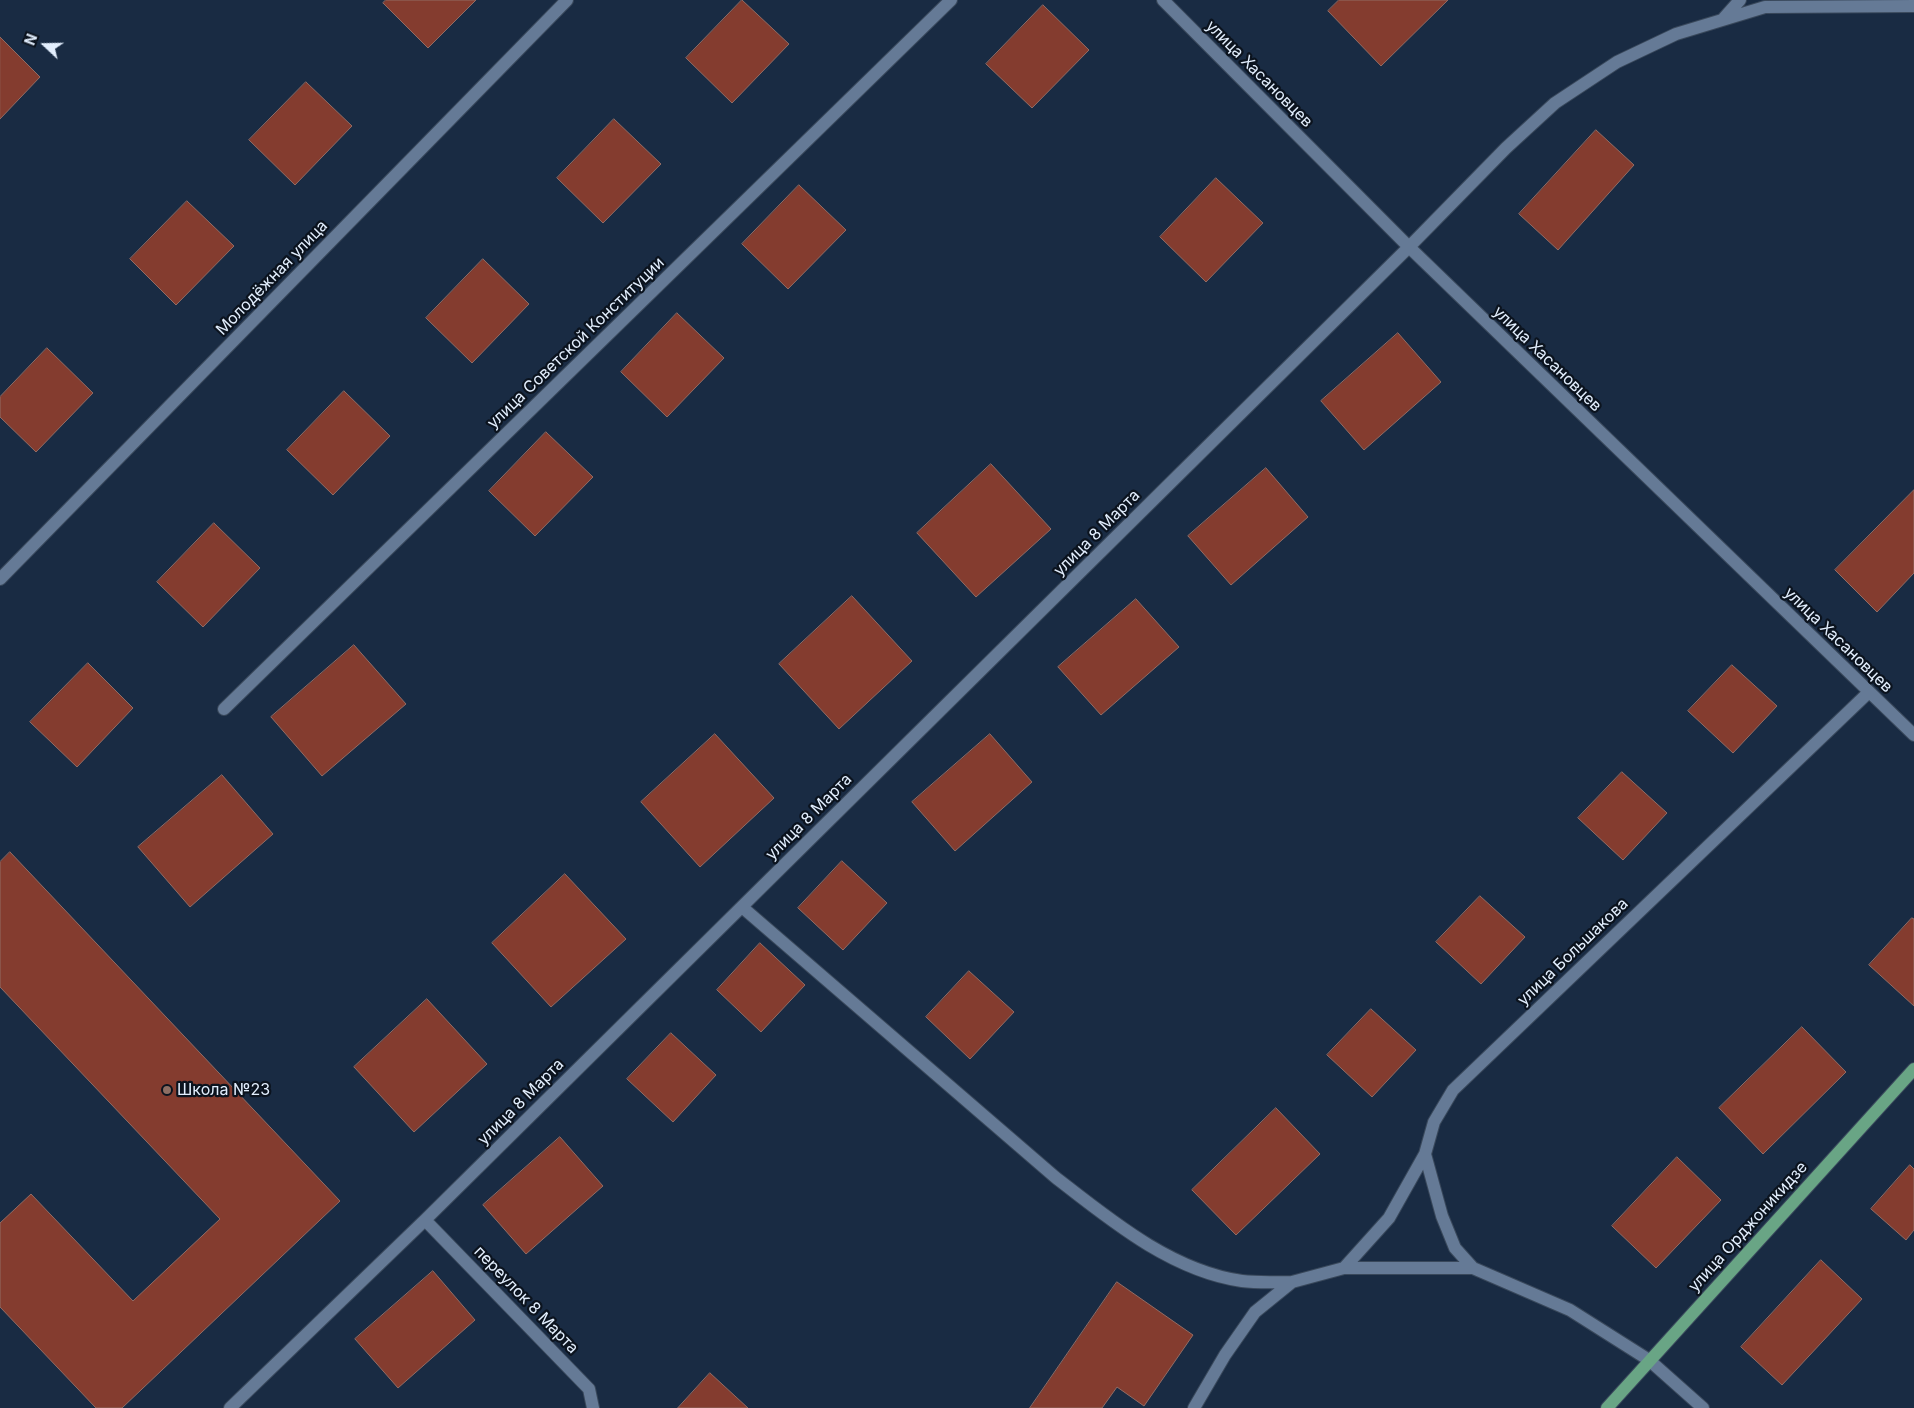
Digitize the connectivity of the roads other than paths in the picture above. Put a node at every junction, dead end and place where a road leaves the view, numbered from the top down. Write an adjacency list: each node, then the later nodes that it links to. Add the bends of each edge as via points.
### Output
1 (567, 0): 9 (street, Молодёжная улица)
2 (951, 0): 11 (street, улица Советской Конституции)
3 (1163, 0): 8 (street, улица Хасановцев)
4 (1740, 0): 7 (street)
5 (1868, 4): 6 (street, улица 8 Марта); 7 (street, улица 8 Марта, via 1765,7)
6 (1914, 6)
7 (1724, 18): 8 (street, улица 8 Марта, via 1676,34 1617,62 1555,103)
8 (1409, 247): 10 (street, улица Хасановцев); 13 (street, улица 8 Марта)
9 (0, 579)
10 (1868, 692): 12 (street, улица Хасановцев); 15 (street, улица Большакова, via 1452,1090 1434,1122)
11 (224, 709)
12 (1914, 735)
13 (742, 907): 16 (street, улица 8 Марта); 19 (street, via 1055,1177 1100,1212 1151,1246 1198,1269 1241,1281)
14 (1914, 1069): 20 (main road, улица Орджоникидзе)
15 (1425, 1154): 17 (street, улица Большакова, via 1389,1218); 18 (street, via 1442,1216 1455,1248)
16 (425, 1220): 21 (street, улица 8 Марта); 22 (street, переулок 8 Марта, via 589,1389)
17 (1344, 1268): 18 (street); 19 (street)
18 (1473, 1268): 20 (street, via 1570,1310)
19 (1292, 1282): 23 (street, via 1255,1312)
20 (1649, 1360): 24 (main road, улица Орджоникидзе); 25 (street)
21 (230, 1408)
22 (593, 1408)
23 (1194, 1408)
24 (1607, 1408)
25 (1703, 1408)

